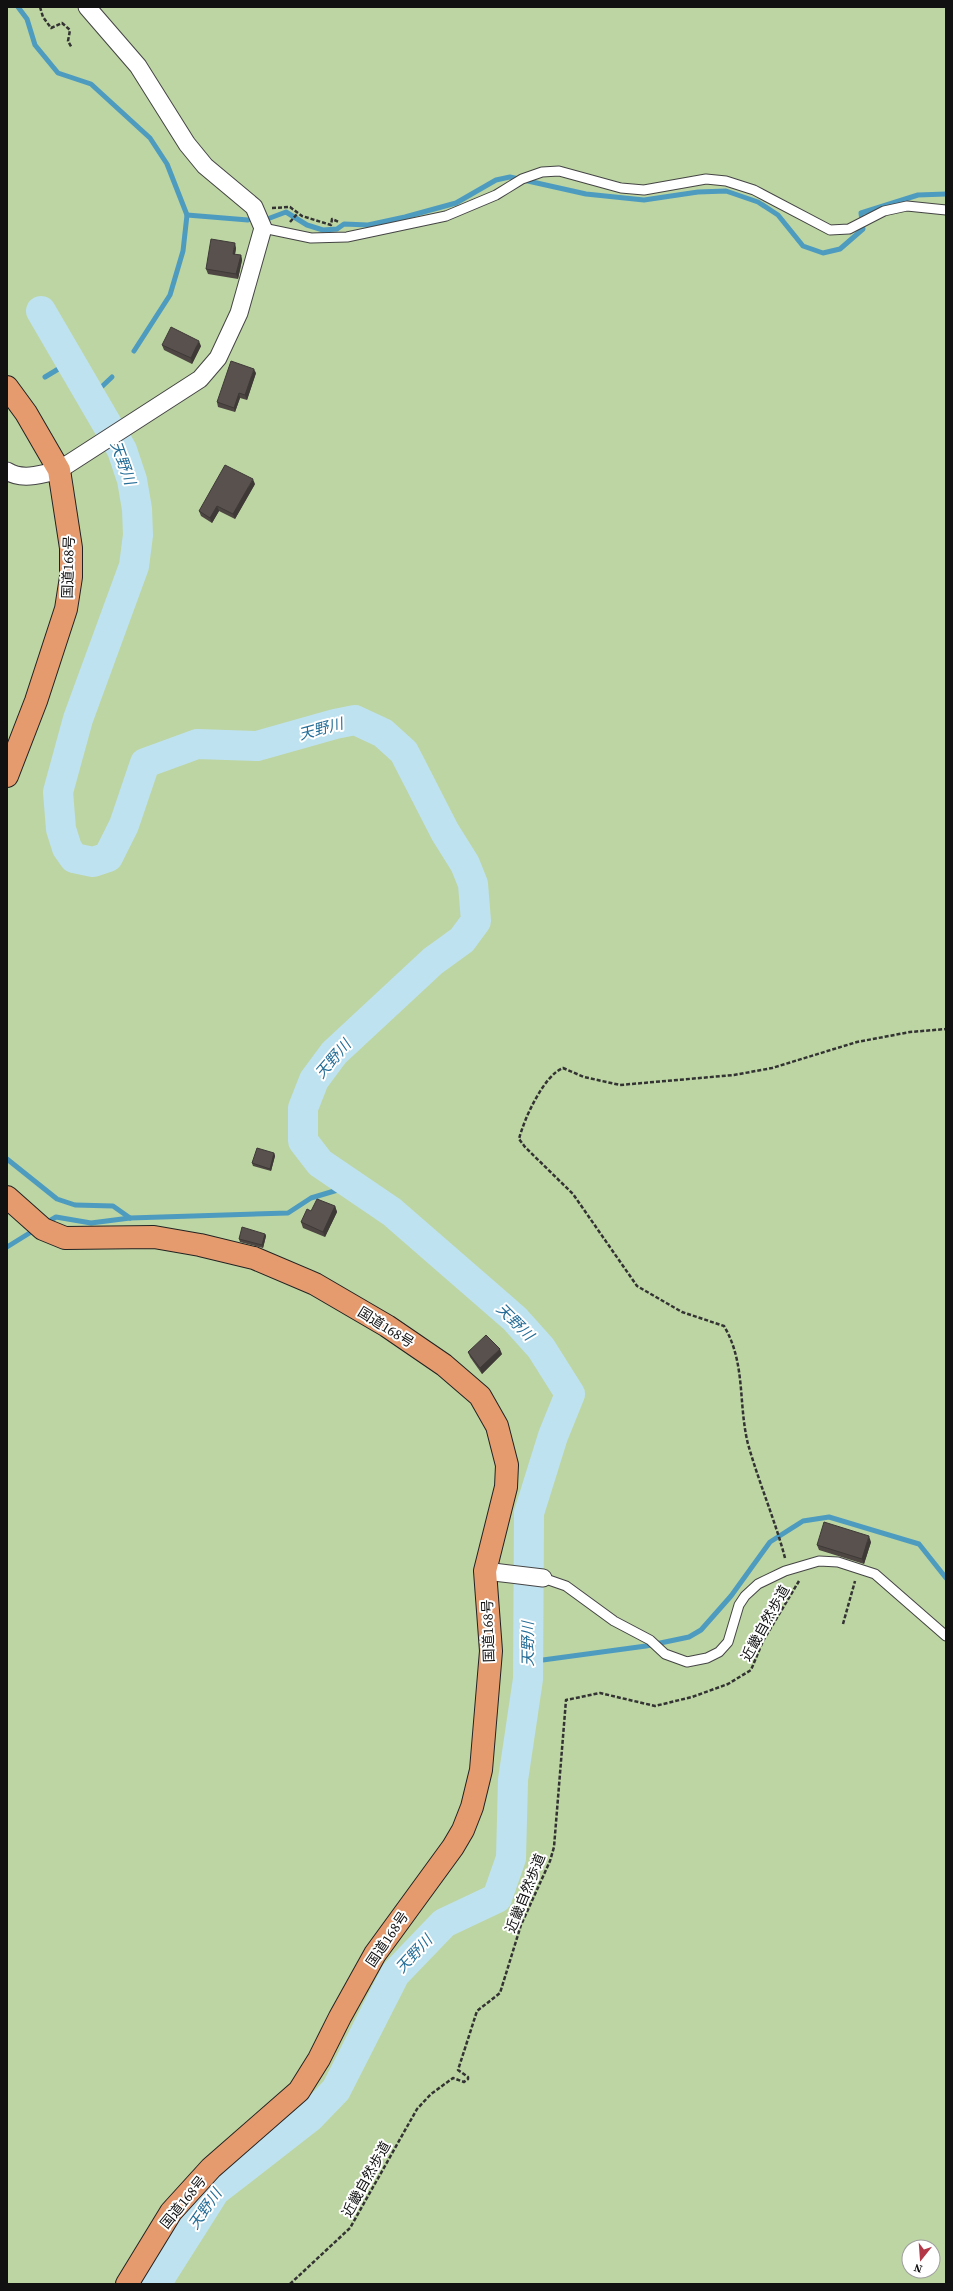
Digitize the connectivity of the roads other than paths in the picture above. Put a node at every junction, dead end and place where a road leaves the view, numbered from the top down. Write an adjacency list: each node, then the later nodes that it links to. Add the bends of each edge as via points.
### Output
1 (87, 7): 3 (street, via 138,66 187,144 205,166 254,207)
2 (946, 210): 3 (lane, via 907,206 884,211 848,229 830,230 754,190 726,181 706,179 644,190 621,188 559,172 542,172 446,216 347,237 311,238)
3 (263, 228): 5 (street, via 239,313 218,358 200,379)
4 (7, 387): 5 (highway, 国道168号, via 26,413)
5 (59, 470): 6 (street, via 32,476); 7 (highway, 国道168号, via 71,548 71,577 66,609 36,701)
6 (7, 471)
7 (7, 776)
8 (7, 1197): 9 (highway, 国道168号, via 43,1229 66,1238 154,1237 200,1244 254,1258 315,1284 387,1326 444,1365 480,1396 497,1426 507,1465)
9 (492, 1572): 10 (street); 12 (highway, 国道168号, via 491,1651 481,1770 472,1807 463,1830 375,1954 320,2059 299,2091 211,2168 171,2212)
10 (543, 1578): 11 (lane, via 566,1586 614,1621 650,1640 665,1654 687,1662 707,1658 719,1652 728,1642 739,1606 745,1596 770,1577 819,1561 838,1562 875,1574)
11 (946, 1636)
12 (126, 2284)

